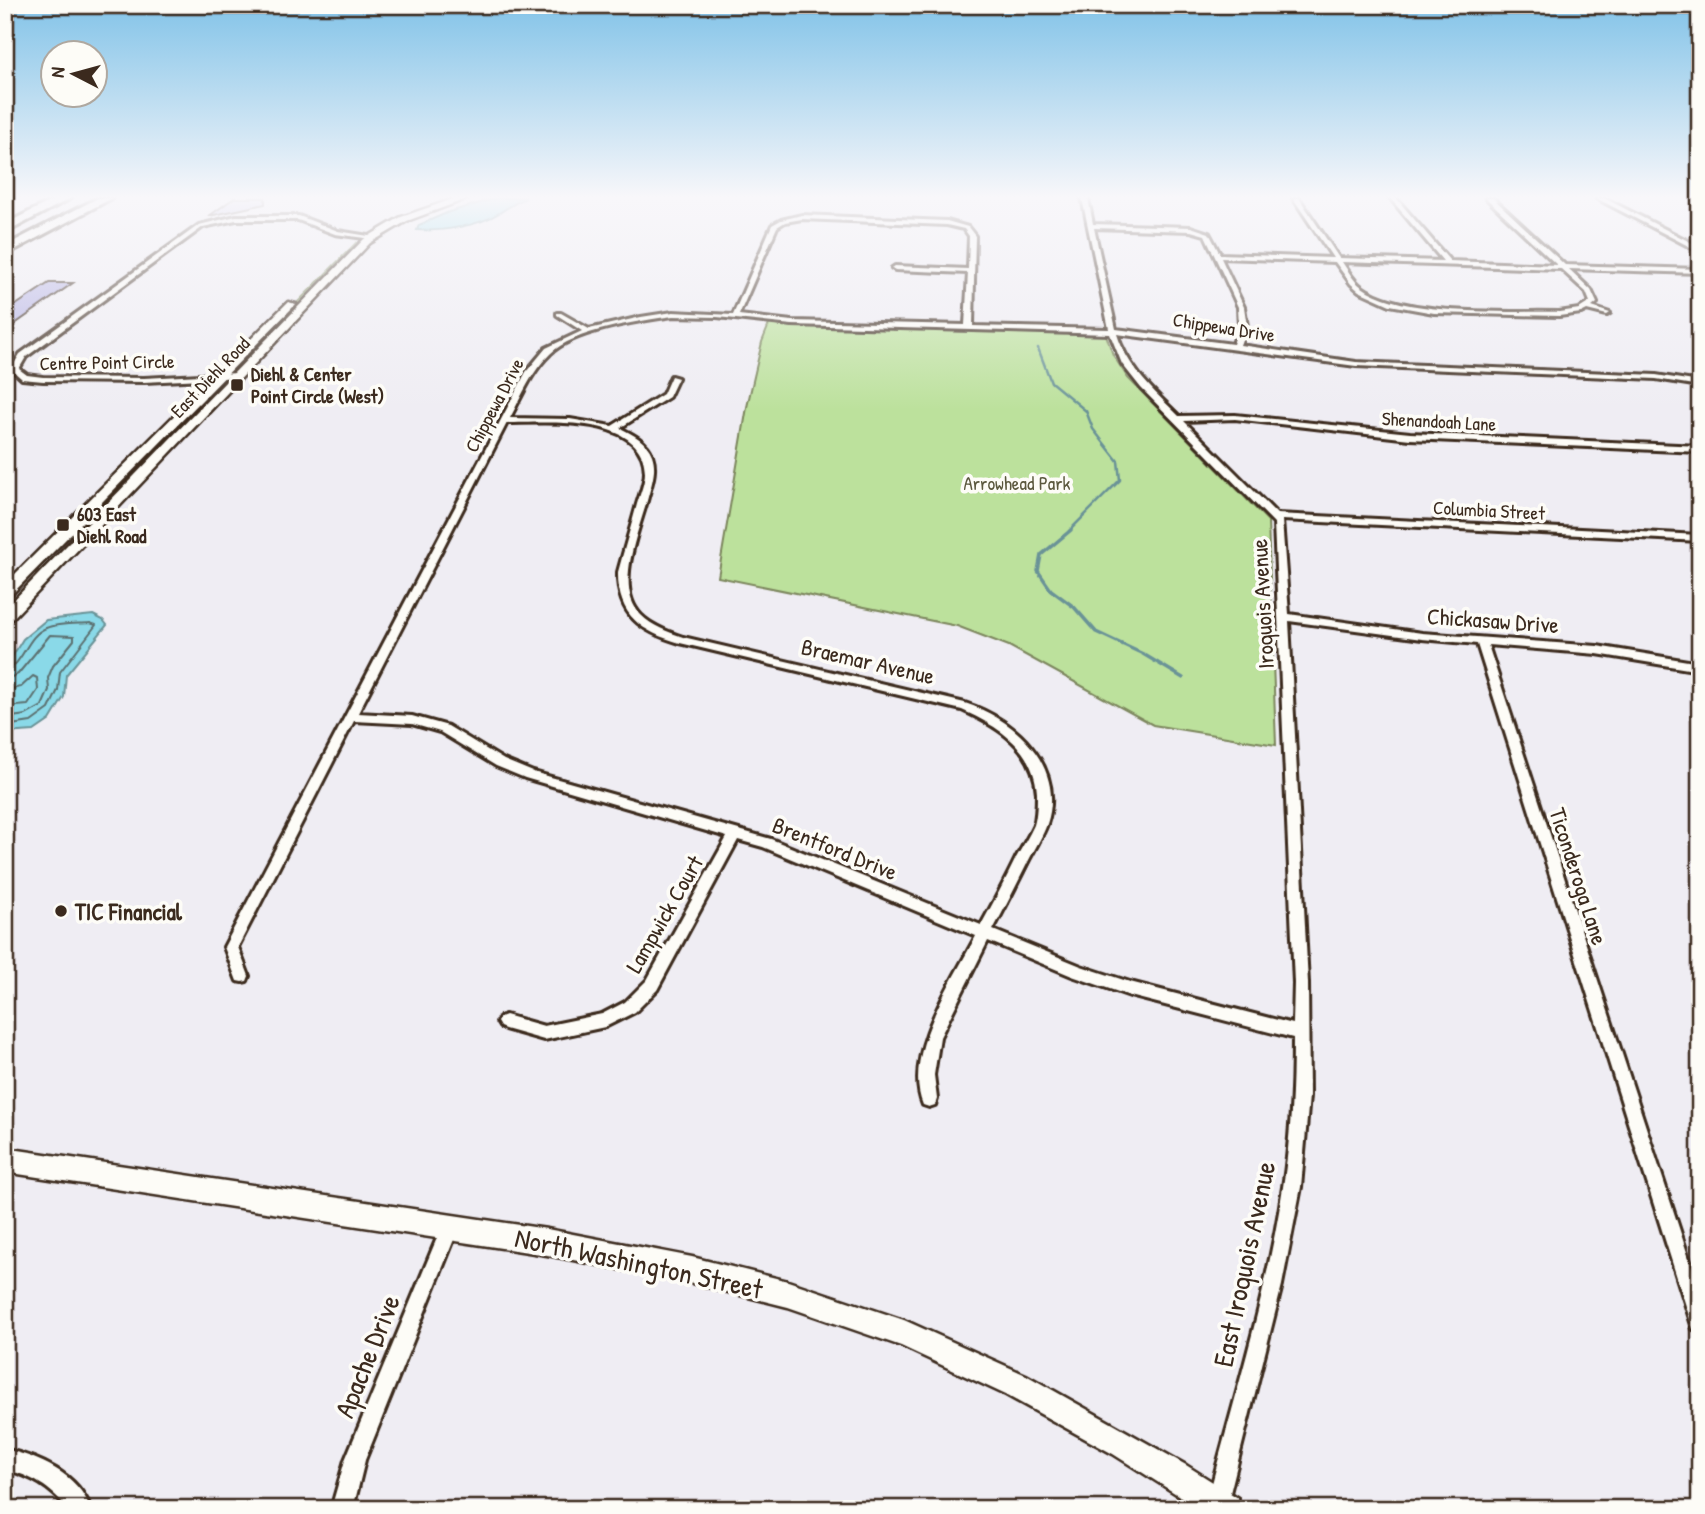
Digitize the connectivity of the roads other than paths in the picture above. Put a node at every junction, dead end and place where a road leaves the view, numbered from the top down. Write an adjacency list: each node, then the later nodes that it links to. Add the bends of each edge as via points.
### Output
1 (143, 269): 23 (street, Centre Point Circle, via 23,356 15,369 37,379)
2 (326, 269): 13 (street)
3 (341, 269): 24 (street, East Diehl Road)
4 (756, 269): 18 (street)
5 (911, 269): 11 (street)
6 (1100, 269): 21 (street, Iroquois Avenue)
7 (1224, 269): 22 (street, via 1243,316)
8 (1344, 269): 15 (street, via 1361,290 1412,308 1539,314 1568,314)
9 (1566, 269): 15 (street, via 1593,296 1594,303)
10 (1620, 269): 12 (street)
11 (970, 271): 19 (street)
12 (1700, 271)
13 (314, 280)
14 (296, 299): 23 (street, East Diehl Road)
15 (1587, 308): 16 (street)
16 (1607, 313)
17 (559, 314): 20 (street)
18 (735, 317): 19 (street, Chippewa Drive, via 792,323); 20 (street, Chippewa Drive, via 657,316)
19 (969, 327): 21 (street, Chippewa Drive)
20 (587, 331): 28 (street, Chippewa Drive, via 558,344 537,361)
21 (1113, 332): 22 (street, Chippewa Drive); 27 (street, Iroquois Avenue, via 1131,371)
22 (1236, 346): 26 (street, Chippewa Drive, via 1356,364 1656,377)
23 (220, 375): 24 (street, Centre Point Circle); 33 (street, East Diehl Road)
24 (238, 375): 35 (street, East Diehl Road)
25 (674, 378): 29 (street, via 666,396)
26 (1700, 384)
27 (1177, 419): 30 (street, Shenandoah Lane, via 1235,417 1410,436); 31 (street, Iroquois Avenue)
28 (505, 421): 29 (street, Braemar Avenue); 38 (street, Chippewa Drive)
29 (614, 428): 40 (street, Braemar Avenue, via 637,441 650,460 621,588 629,608 648,626 680,640 965,707 998,723 1025,745 1043,780 1046,801 1041,823)
30 (1700, 449)
31 (1277, 517): 32 (street, Columbia Street); 34 (street, Iroquois Avenue)
32 (1700, 538)
33 (5, 593)
34 (1284, 617): 36 (street, Chickasaw Drive); 43 (street, Iroquois Avenue)
35 (5, 618)
36 (1481, 640): 37 (street, Chickasaw Drive, via 1597,650); 47 (street, Ticonderoga Lane)
37 (1700, 667)
38 (352, 717): 39 (street, Brentford Drive, via 428,723 529,775); 41 (street, Chippewa Drive, via 231,947)
39 (735, 834): 40 (street, Brentford Drive, via 803,857); 42 (street, Lampwick Court, via 652,985 630,1007 605,1020 544,1033)
40 (986, 934): 43 (street, Brentford Drive, via 1130,989); 44 (street, Braemar Avenue, via 932,1036 926,1064)
41 (242, 976)
42 (505, 1022)
43 (1302, 1033): 49 (street, East Iroquois Avenue, via 1292,1187)
44 (929, 1099)
45 (5, 1160): 46 (street, North Washington Street)
46 (450, 1227): 49 (street, North Washington Street, via 705,1273 790,1295 872,1324 1032,1393 1159,1464); 51 (street, Apache Drive, via 355,1460)
47 (1700, 1322)
48 (5, 1459): 50 (street, via 59,1480)
49 (1223, 1506)
50 (81, 1509)
51 (342, 1509)

